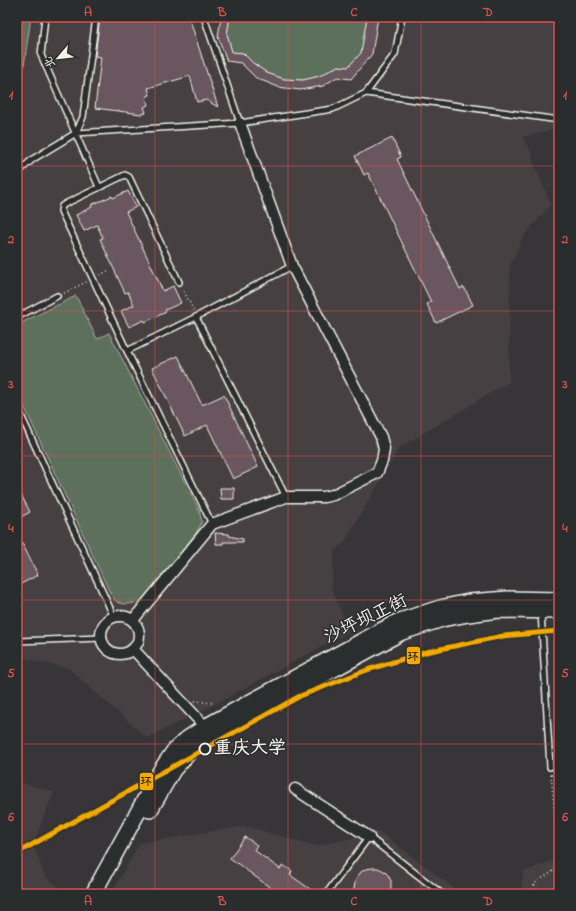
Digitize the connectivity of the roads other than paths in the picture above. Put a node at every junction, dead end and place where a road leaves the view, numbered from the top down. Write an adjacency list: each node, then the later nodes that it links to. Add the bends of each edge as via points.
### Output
1 (45, 17): 8 (lane, via 41,55)
2 (96, 17): 8 (lane, via 83,117)
3 (204, 17): 7 (lane)
4 (402, 17): 5 (lane, via 395,54)
5 (366, 93): 6 (lane); 7 (lane, via 333,109)
6 (559, 120)
7 (240, 123): 8 (lane); 11 (street)
8 (76, 133): 9 (lane); 10 (lane)
9 (17, 173)
10 (99, 187): 12 (lane, via 125,175 129,177); 16 (lane, via 65,204 61,211)
11 (292, 266): 15 (lane); 18 (street, via 381,437 384,449 377,473 332,495)
12 (179, 282)
13 (57, 296): 14 (lane)
14 (17, 317)
15 (196, 317): 16 (lane); 18 (lane)
16 (127, 351): 19 (lane)
17 (17, 406): 23 (lane)
18 (286, 496): 19 (street)
19 (212, 524): 24 (street)
20 (559, 600): 28 (main road, 沙坪坝正街, via 507,599 469,602 397,622)
21 (541, 610): 22 (main road, 沙坪坝正街); 28 (main road, 沙坪坝正街, via 498,610 468,614 402,632); 29 (lane)
22 (559, 611)
23 (114, 617): 24 (street, via 121,616); 25 (street, via 104,625)
24 (133, 620): 27 (street, via 139,638)
25 (102, 638): 26 (lane); 27 (street, via 112,652 123,654)
26 (17, 641)
27 (133, 649): 28 (street)
28 (208, 731): 32 (main road, via 187,739 174,751); 33 (main road, via 174,770)
29 (550, 767)
30 (295, 789): 31 (street)
31 (369, 837): 34 (lane); 35 (lane)
32 (93, 894)
33 (104, 894)
34 (326, 894)
35 (442, 894)

